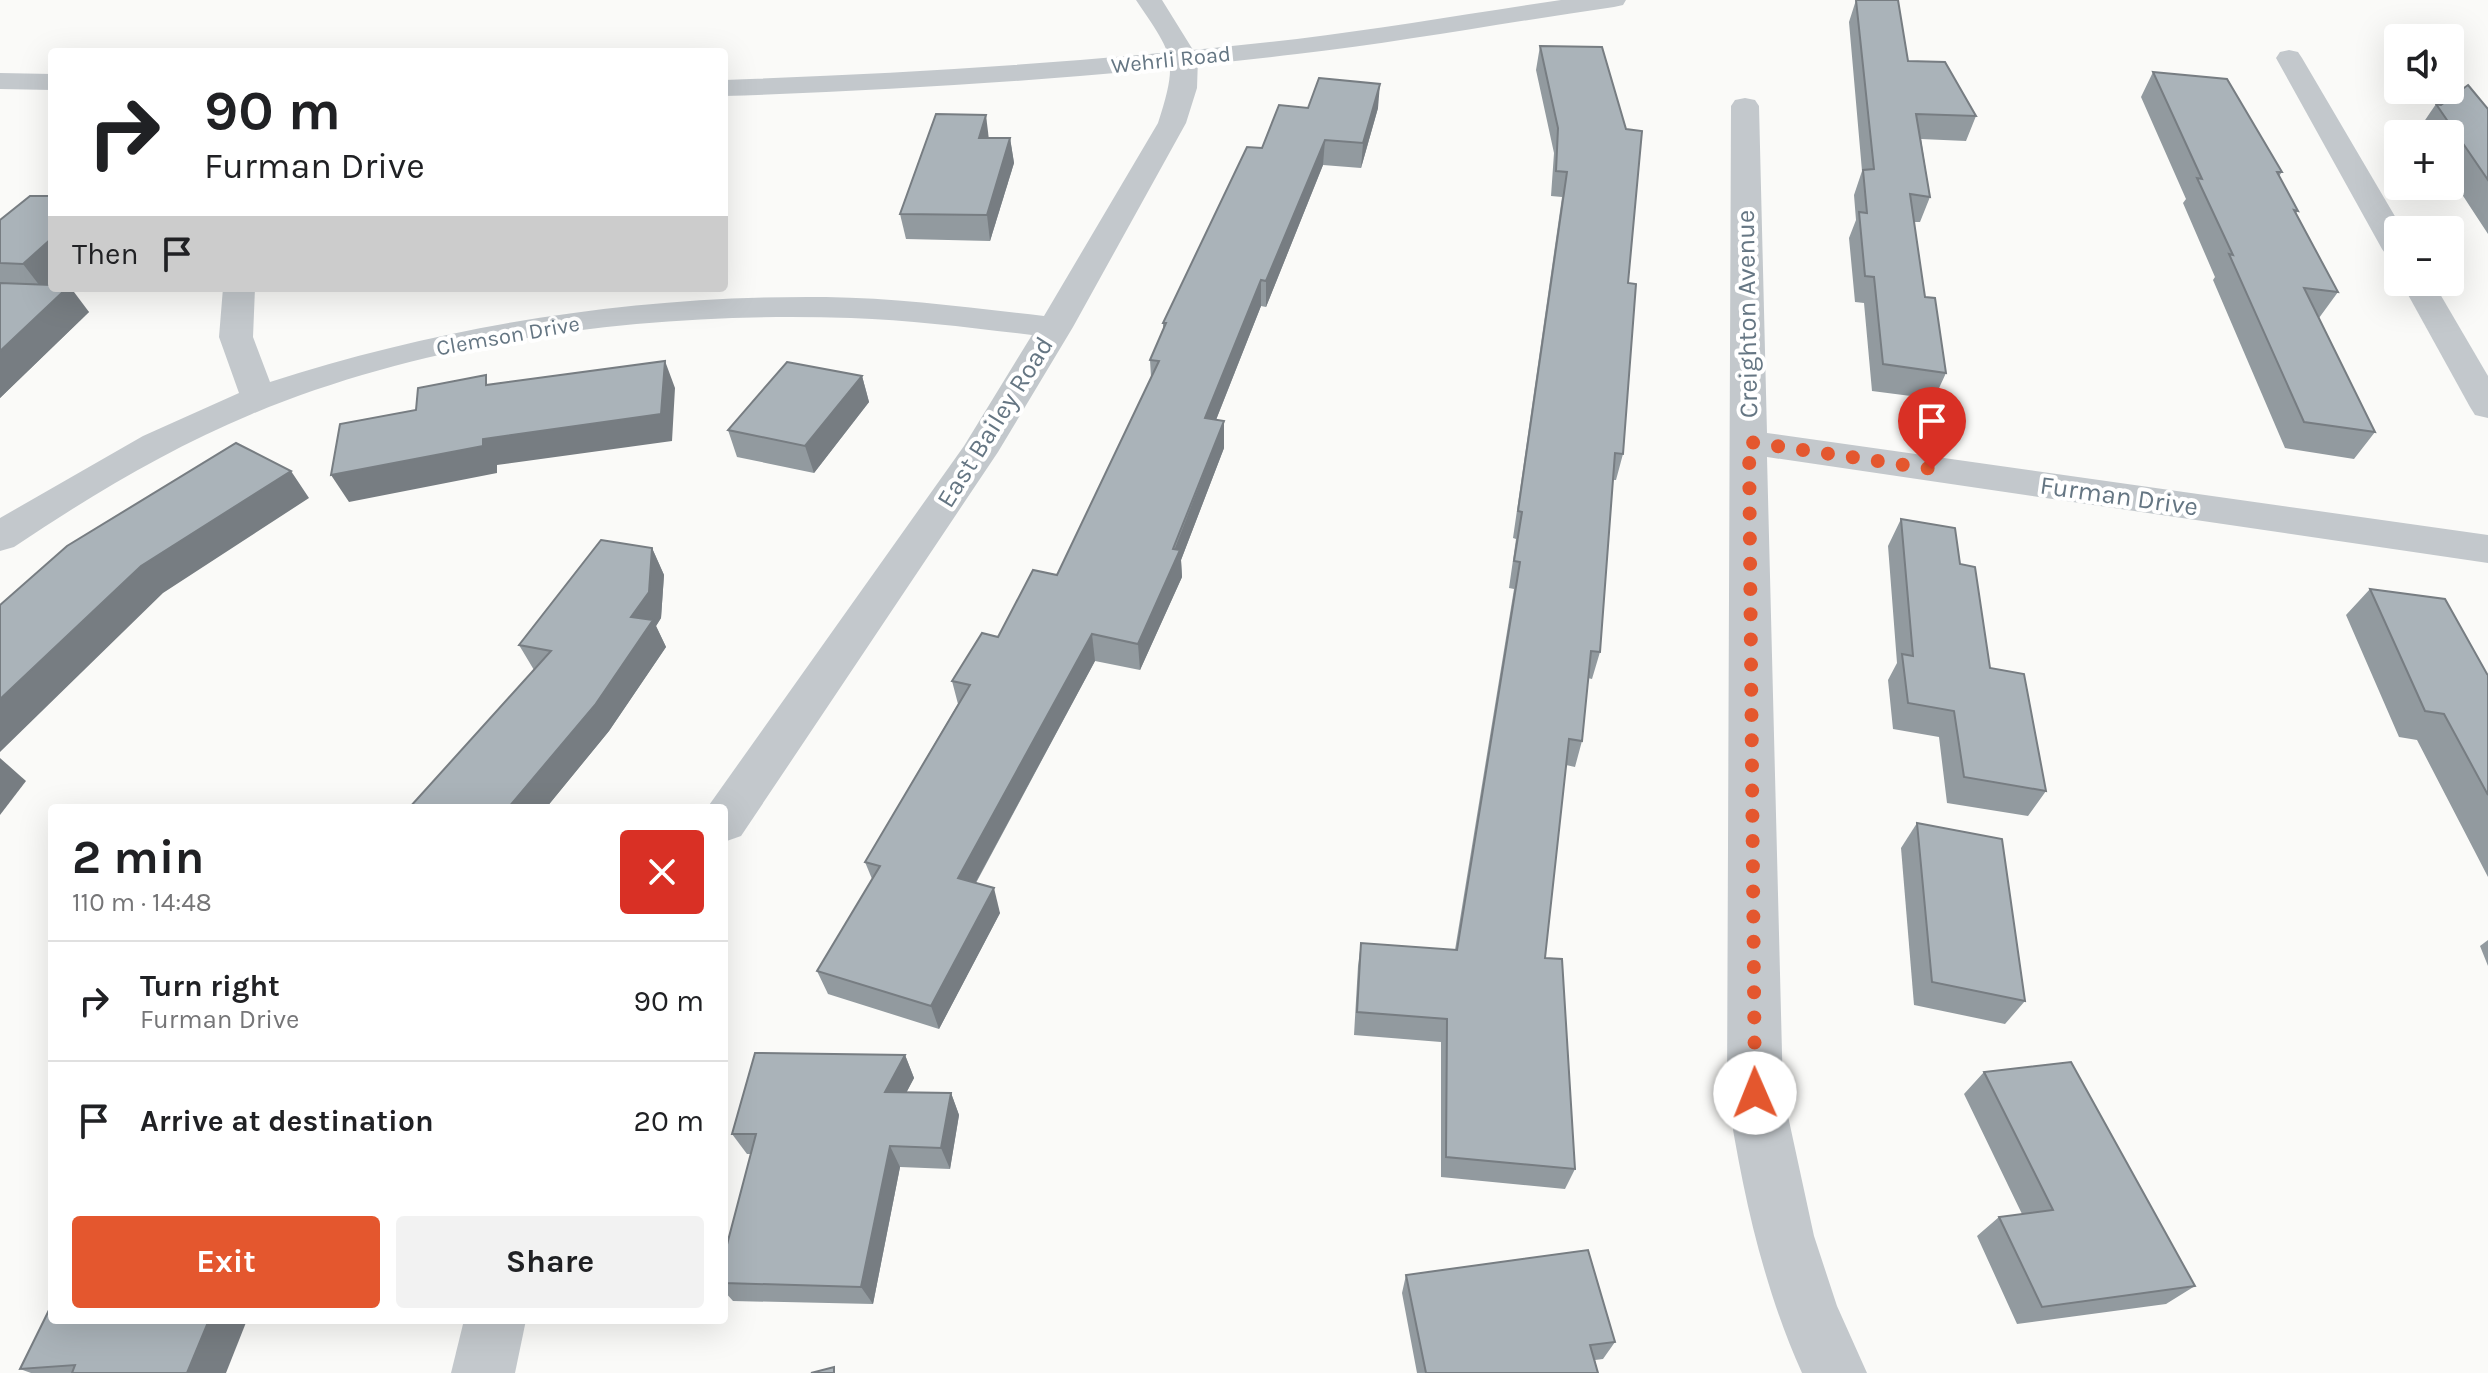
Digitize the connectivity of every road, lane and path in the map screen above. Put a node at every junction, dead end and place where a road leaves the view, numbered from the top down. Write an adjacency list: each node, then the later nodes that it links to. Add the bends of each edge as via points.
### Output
1 (1148, 0): 3 (street)
2 (1614, 0): 3 (street, Wehrli Road, via 1383,36)
3 (1185, 58): 7 (street, Wehrli Road, via 869,84); 12 (street, East Bailey Road, via 1172,123)
4 (2289, 58): 9 (street)
5 (0, 81): 6 (street)
6 (48, 82)
7 (728, 88)
8 (1745, 106): 15 (street, Creighton Avenue)
9 (2384, 224)
10 (239, 292): 13 (street, via 236,337)
11 (2425, 296): 14 (street)
12 (1056, 327): 13 (street, Clemson Drive, via 830,307 666,312 433,348); 18 (street, East Bailey Road, via 979,452)
13 (259, 399): 16 (street, Clemson Drive, via 120,464)
14 (2488, 407)
15 (1749, 442): 17 (street, Furman Drive); 21 (street, Creighton Avenue, via 1755,1093 1768,1171 1800,1286)
16 (0, 537)
17 (2488, 549)
18 (728, 816)
19 (494, 1324): 20 (street)
20 (483, 1373)
21 (1835, 1373)

